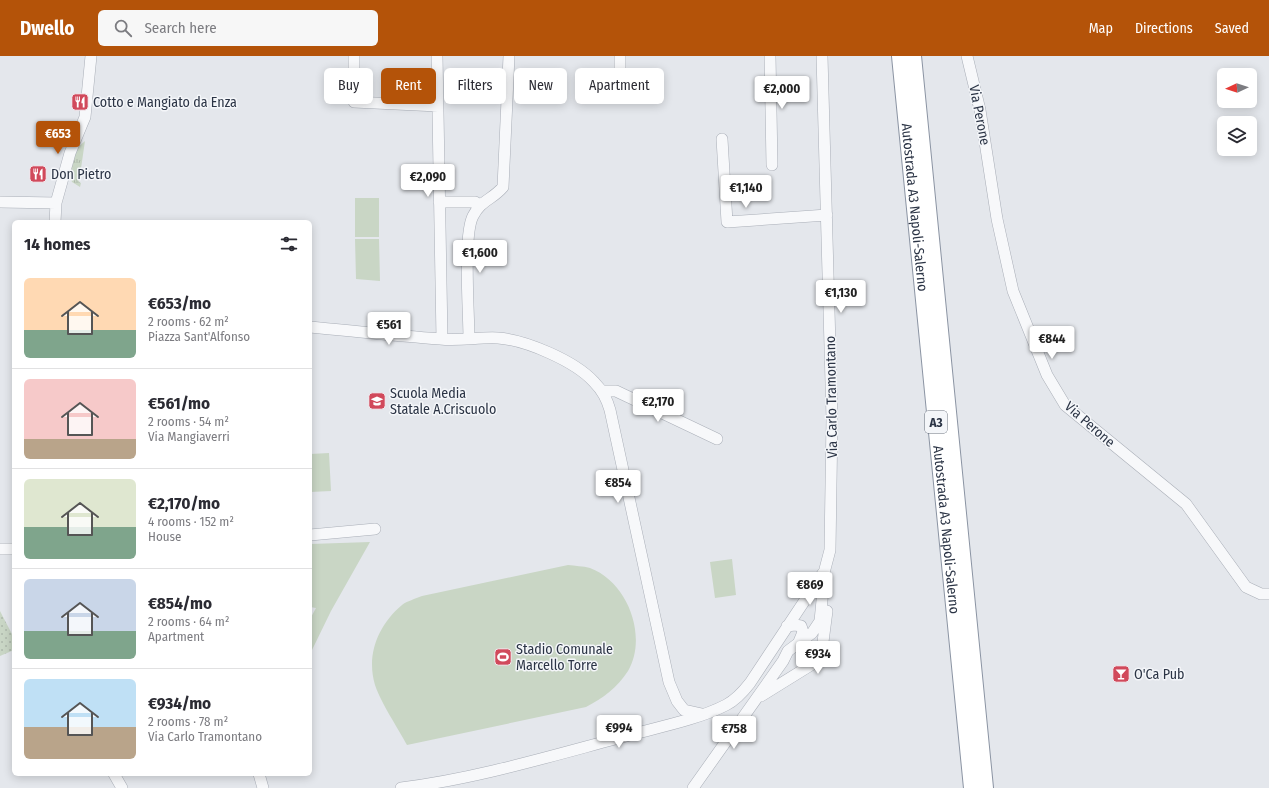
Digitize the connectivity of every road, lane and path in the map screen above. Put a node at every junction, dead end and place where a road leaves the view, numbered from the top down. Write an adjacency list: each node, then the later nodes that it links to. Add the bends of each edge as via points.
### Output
1 (91, 56): 17 (street, via 85,117 70,153)
2 (354, 56): 12 (street, via 354,102)
3 (438, 56): 12 (street)
4 (509, 56): 18 (street, via 503,187)
5 (620, 56): 11 (street)
6 (770, 56): 14 (street)
7 (822, 56): 19 (street, Via Carlo Tramontano)
8 (900, 56): 45 (highway, Autostrada A3 Napoli-Salerno / A3)
9 (913, 56): 46 (highway, Autostrada A3 Napoli-Salerno / A3)
10 (967, 56): 31 (street, Via Perone, via 980,110 997,219 1013,291 1047,375 1065,405 1186,504 1246,587 1261,594)
11 (620, 68)
12 (438, 106): 16 (street)
13 (722, 139): 19 (street, via 726,222)
14 (772, 165)
15 (0, 202): 17 (street)
16 (439, 202): 18 (street, via 475,202); 22 (street)
17 (56, 203): 20 (street)
18 (480, 205): 23 (street, via 472,218 468,237)
19 (827, 215): 30 (street, Via Carlo Tramontano, via 832,503 830,550)
20 (56, 220)
21 (312, 327): 22 (street)
22 (442, 339): 23 (street)
23 (469, 339): 24 (street, via 498,338 530,345 579,370)
24 (602, 391): 25 (street, via 616,391); 38 (street, via 610,410 658,612 669,682 684,710)
25 (717, 439)
26 (376, 529): 27 (street)
27 (312, 535)
28 (0, 549): 29 (street)
29 (12, 549)
30 (825, 569): 32 (street); 33 (street, Via Carlo Tramontano, via 820,621 812,633); 34 (street, Via Carlo Tramontano, via 830,582 826,623 823,642)
31 (1269, 594)
32 (787, 626): 33 (street, via 801,626 803,632); 38 (street, via 739,696 727,705)
33 (797, 646): 34 (street, via 804,645 812,650); 35 (street, Via Carlo Tramontano, via 788,651)
34 (813, 660): 36 (street, Via Carlo Tramontano)
35 (783, 661): 36 (street, via 792,672); 37 (street, Via Carlo Tramontano)
36 (803, 671): 37 (street, Via Carlo Tramontano)
37 (755, 700): 44 (street, Via Carlo Tramontano)
38 (702, 714): 43 (street, via 527,762 433,784)
39 (115, 776): 41 (street)
40 (260, 776): 42 (street)
41 (122, 788)
42 (263, 788)
43 (401, 788)
44 (693, 788)
45 (972, 788)
46 (985, 788)

